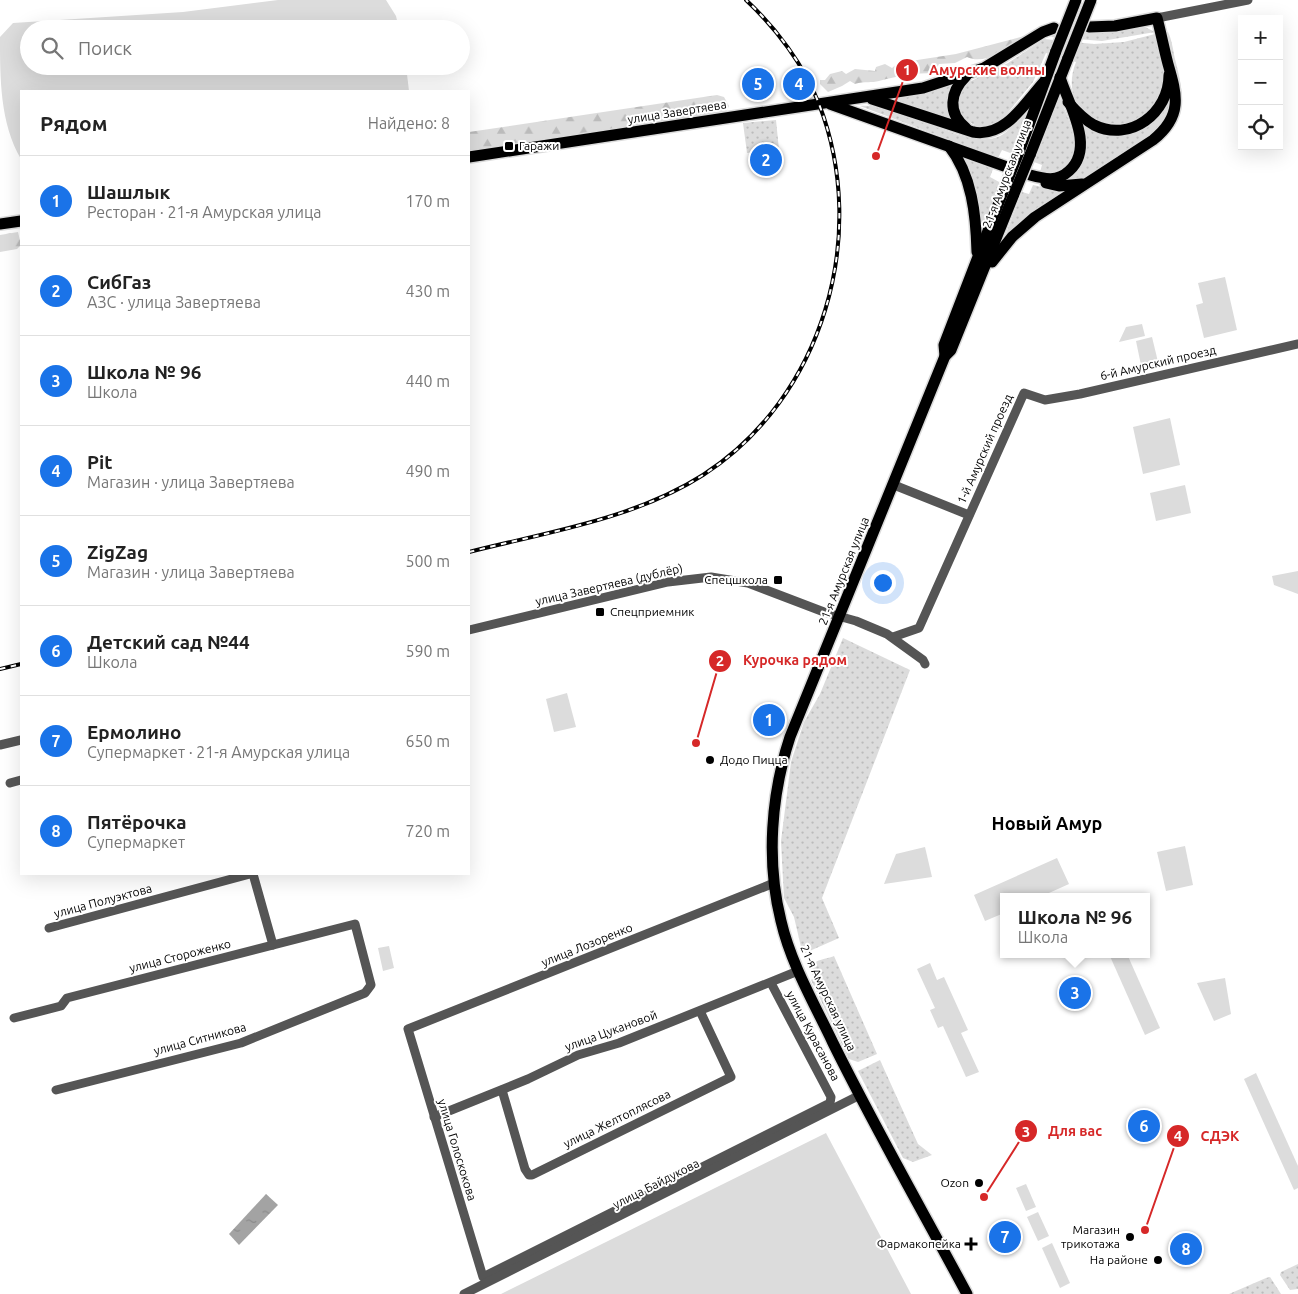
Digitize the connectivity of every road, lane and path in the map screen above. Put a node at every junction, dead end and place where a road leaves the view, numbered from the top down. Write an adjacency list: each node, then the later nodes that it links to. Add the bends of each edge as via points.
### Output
1 (1076, 0): 10 (main road, 21-я Амурская улица, bridge)
2 (1091, 0): 9 (main road, 21-я Амурская улица, bridge)
3 (1248, 0): 4 (street)
4 (1157, 18): 5 (main road); 7 (main road)
5 (1089, 27)
6 (1054, 28): 8 (main road, улица Завертяева)
7 (1168, 65): 12 (main road, via 1164,99 1152,116 1136,126 1119,130 1101,128 1084,118); 20 (main road, via 1176,92 1174,111 1168,124 1153,140)
8 (966, 76): 11 (main road, улица Завертяева, via 923,88); 15 (main road, via 954,92 952,103 958,120)
9 (1060, 77): 12 (main road); 17 (main road, 21-я Амурская улица)
10 (1044, 82): 15 (main road, via 1002,127 988,133); 17 (main road, 21-я Амурская улица)
11 (857, 98): 13 (main road, улица Завертяева); 14 (main road, via 853,104); 15 (main road, via 885,102)
12 (1068, 102): 20 (main road, via 1080,139 1078,159 1059,178 1050,180 1034,176 1059,186)
13 (828, 103): 14 (main road); 18 (main road, улица Завертяева)
14 (855, 111): 16 (main road)
15 (967, 130)
16 (948, 145): 19 (main road); 23 (main road, via 959,158 966,176)
17 (1024, 154): 23 (main road, 21-я Амурская улица, bridge)
18 (470, 157)
19 (1007, 167)
20 (1088, 182): 23 (main road, via 1028,223 1012,237 992,263)
21 (20, 221): 22 (main road)
22 (0, 224)
23 (982, 262): 26 (main road, 21-я Амурская улица, via 944,345 945,356)
24 (1298, 344): 25 (street, 6-й Амурский проезд, via 1045,400)
25 (1024, 393): 27 (street, 1-й Амурский проезд)
26 (894, 485): 27 (street, 1-й Амурский проезд); 28 (main road, 21-я Амурская улица)
27 (969, 515): 30 (street, 1-й Амурский проезд, via 919,628)
28 (840, 617): 29 (street, улица Завертяева (дублёр), via 748,583 711,577 668,582); 30 (street, улица Завертяева (дублёр)); 38 (main road, 21-я Амурская улица, via 783,758 772,844)
29 (470, 630)
30 (893, 637): 31 (street, улица Завертяева (дублёр))
31 (925, 664)
32 (20, 740): 33 (street)
33 (0, 745)
34 (20, 780): 35 (street)
35 (10, 784)
36 (248, 875): 39 (street, улица Полуэктова)
37 (252, 875): 40 (street)
38 (774, 883): 41 (main road, 21-я Амурская улица, via 781,922); 46 (street, улица Лозоренко)
39 (48, 928)
40 (273, 945): 43 (street, улица Стороженко, via 355,924); 45 (street, улица Стороженко, via 67,998 61,1006)
41 (798, 971): 42 (street, улица Цукановой); 49 (main road, 21-я Амурская улица)
42 (771, 983): 44 (street, улица Цукановой); 50 (street, улица Курасанова)
43 (371, 985): 47 (street, улица Ситникова, via 366,993 241,1043)
44 (700, 1011): 48 (street, улица Цукановой, via 619,1043 578,1055); 48 (street, улица Желтоплясова, via 731,1077 532,1175 529,1176 525,1169)
45 (14, 1018)
46 (408, 1029): 51 (street, улица Голоскокова)
47 (56, 1090)
48 (502, 1090): 51 (street, улица Цукановой)
49 (860, 1096): 53 (street, улица Байдукова); 54 (main road, 21-я Амурская улица)
50 (832, 1100): 52 (street, улица Байдукова)
51 (434, 1117): 52 (street, улица Голоскокова)
52 (483, 1277)
53 (464, 1294)
54 (967, 1294)

